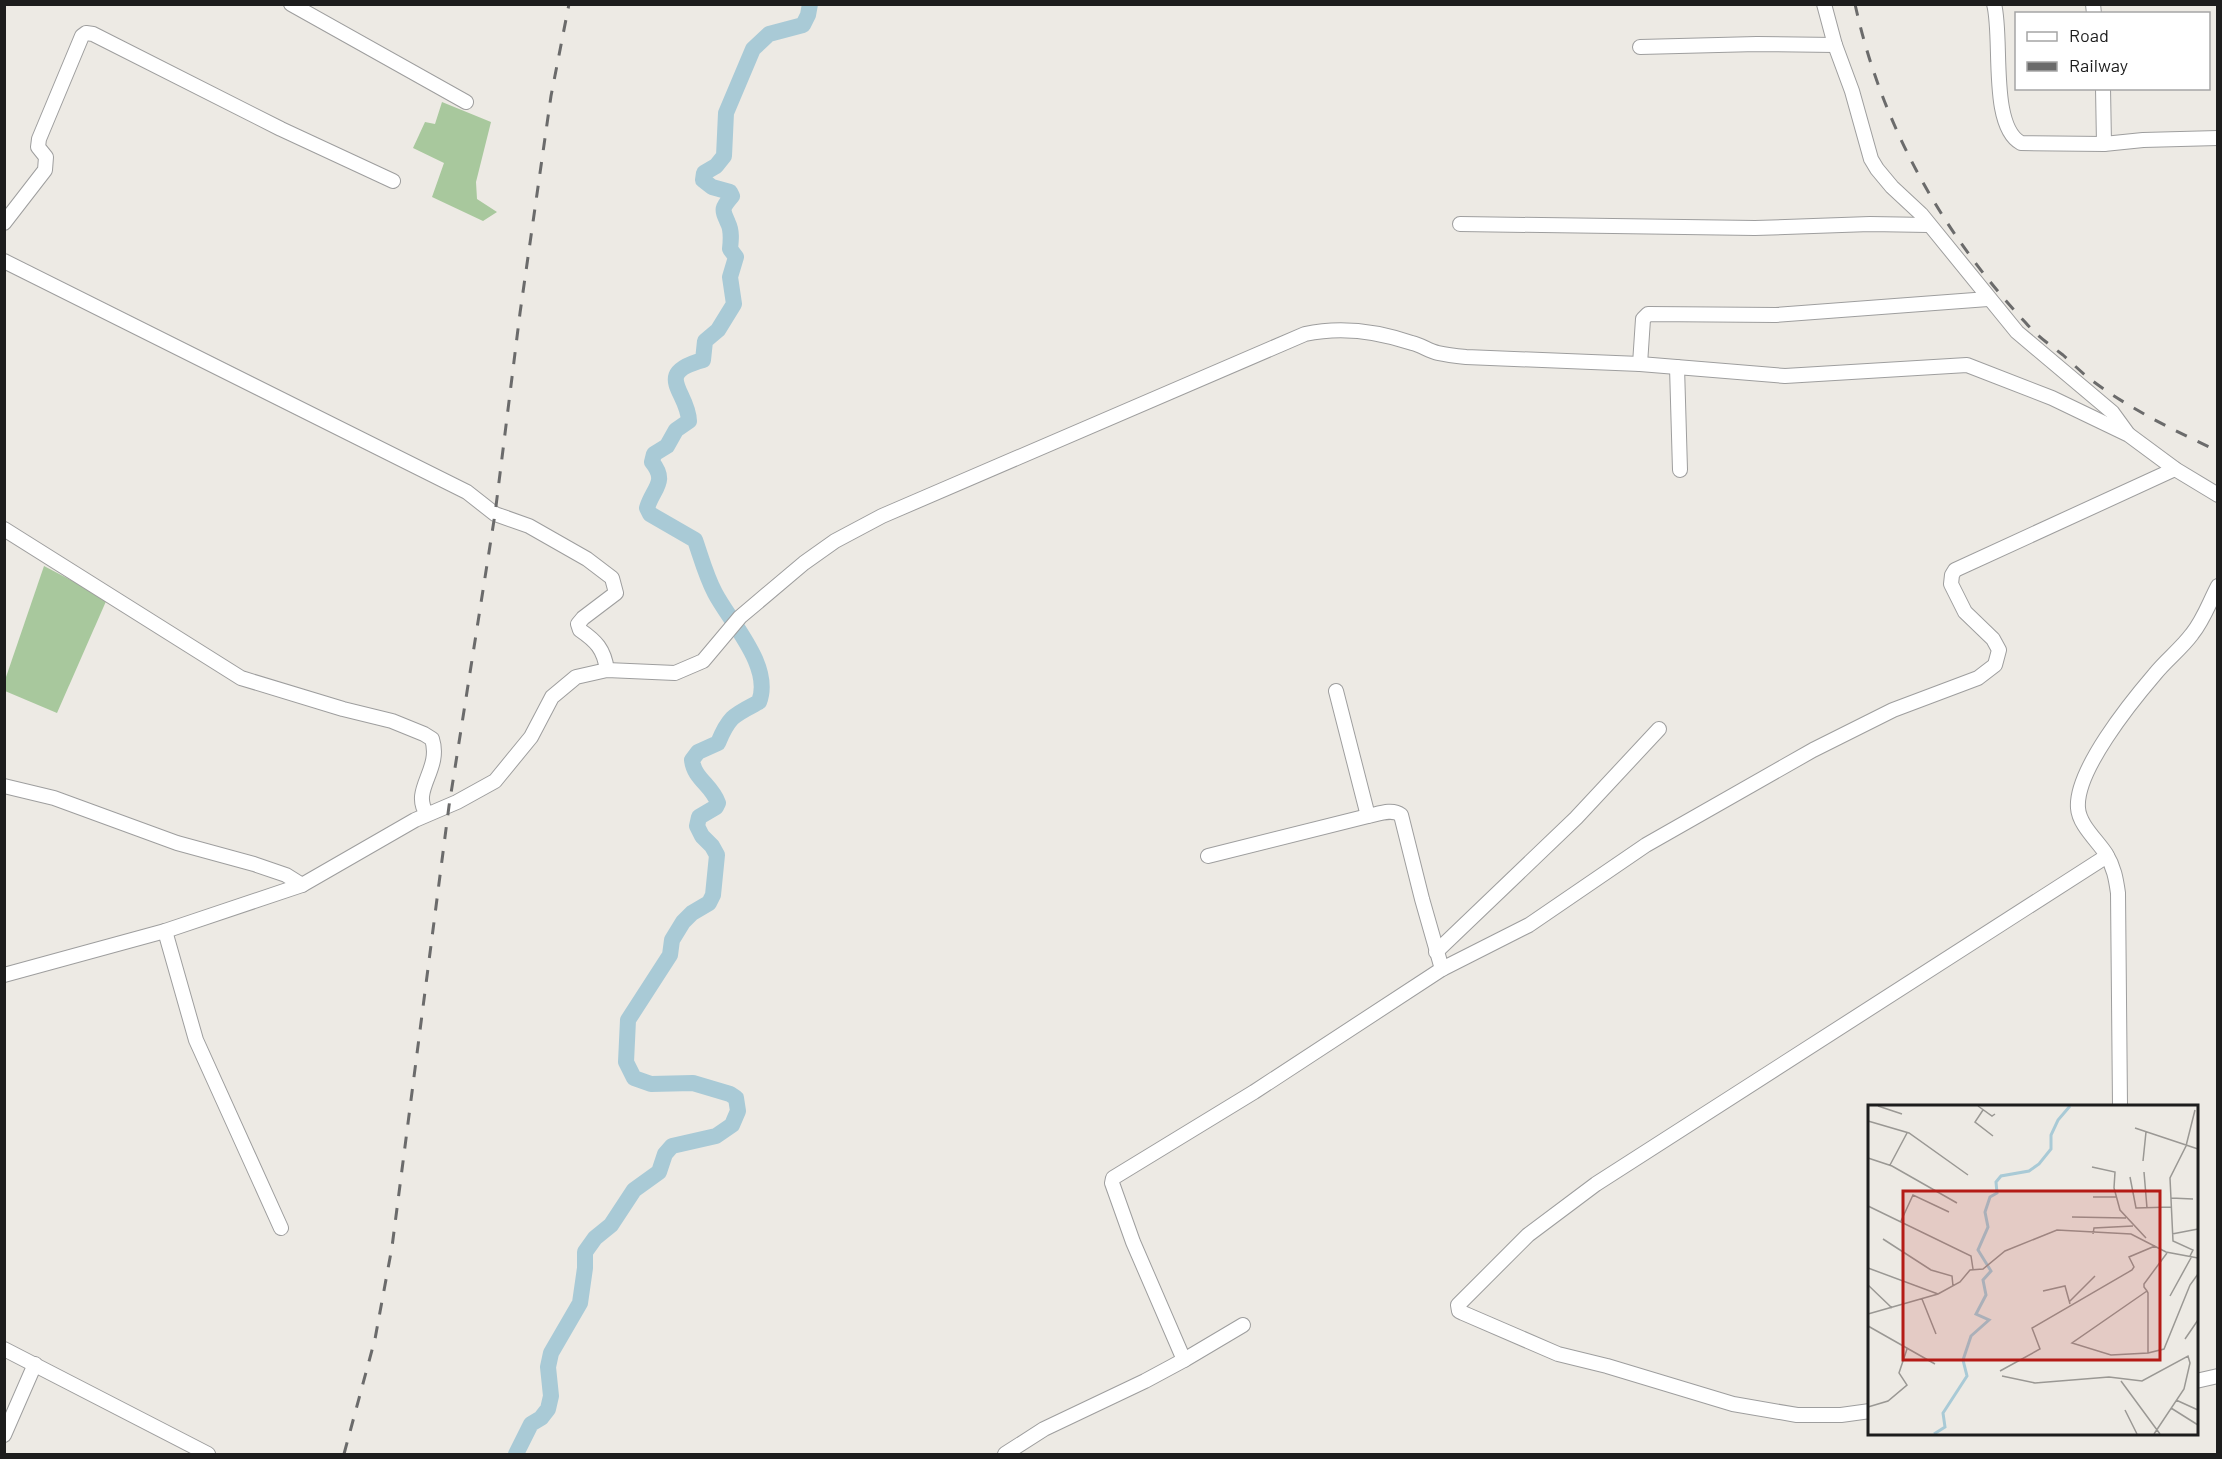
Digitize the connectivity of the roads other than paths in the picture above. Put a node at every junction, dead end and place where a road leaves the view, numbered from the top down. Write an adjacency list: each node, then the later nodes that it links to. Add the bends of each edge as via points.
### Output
1 (291, 4): 7 (street)
2 (1824, 4): 4 (street)
3 (1994, 4): 9 (street, via 1998,76 2009,132 2021,143)
4 (1835, 45): 5 (street); 13 (street, via 1871,159)
5 (1640, 46)
6 (2103, 90): 9 (street)
7 (466, 102)
8 (2217, 138): 9 (street)
9 (2104, 144)
10 (393, 181): 11 (street, via 86,33 39,140 38,147 46,158 45,170)
11 (4, 223)
12 (1460, 224): 13 (street, via 1755,228)
13 (1928, 225): 15 (street)
14 (4, 261): 24 (street, via 467,492 495,514 529,526 587,559 612,578 616,593 578,624 602,651)
15 (1988, 299): 16 (street, via 1776,315 1648,314 1643,319); 18 (street, via 2017,332 2112,412)
16 (1640, 364): 17 (street); 24 (street, via 1466,357 1367,333 1327,330 1305,334 882,516 804,562 736,622 703,661 675,673)
17 (1677, 367): 18 (street, via 1785,376 1967,365 2052,398); 20 (street)
18 (2129, 435): 19 (street)
19 (2175, 469): 21 (street); 35 (street, via 1955,570 1951,584 1965,612 1999,650 1995,665 1978,678 1893,710 1813,750 1646,845 1529,926)
20 (1680, 470)
21 (2217, 495)
22 (4, 529): 28 (street, via 241,678 392,721 432,739 435,755 422,797)
23 (2217, 586): 31 (street, via 2192,636 2155,674 2115,725 2085,778 2078,811)
24 (607, 670): 28 (street, via 576,677 552,697 524,747 495,781)
25 (1336, 691): 29 (street)
26 (1659, 729): 34 (street, via 1576,818)
27 (4, 786): 32 (street, via 54,798 177,843 254,864)
28 (427, 814): 32 (street)
29 (1368, 816): 30 (street); 34 (street, via 1393,811 1401,815)
30 (1208, 856)
31 (2107, 856): 37 (street, via 2118,893); 45 (street, via 1596,1184 1528,1235 1458,1305 1463,1313 1558,1354 1733,1404 1797,1415)
32 (302, 885): 33 (street)
33 (165, 931): 36 (street); 38 (street, via 196,1040)
34 (1436, 952): 35 (street)
35 (1442, 969): 41 (street, via 1254,1092 1113,1178 1133,1242)
36 (4, 975)
37 (2120, 1105)
38 (281, 1228)
39 (1243, 1324): 41 (street)
40 (4, 1349): 42 (street)
41 (1184, 1360): 48 (street, via 1044,1429)
42 (35, 1364): 46 (street); 47 (street)
43 (2217, 1376): 44 (street)
44 (2198, 1381)
45 (1868, 1411)
46 (4, 1435)
47 (208, 1455)
48 (1005, 1455)

